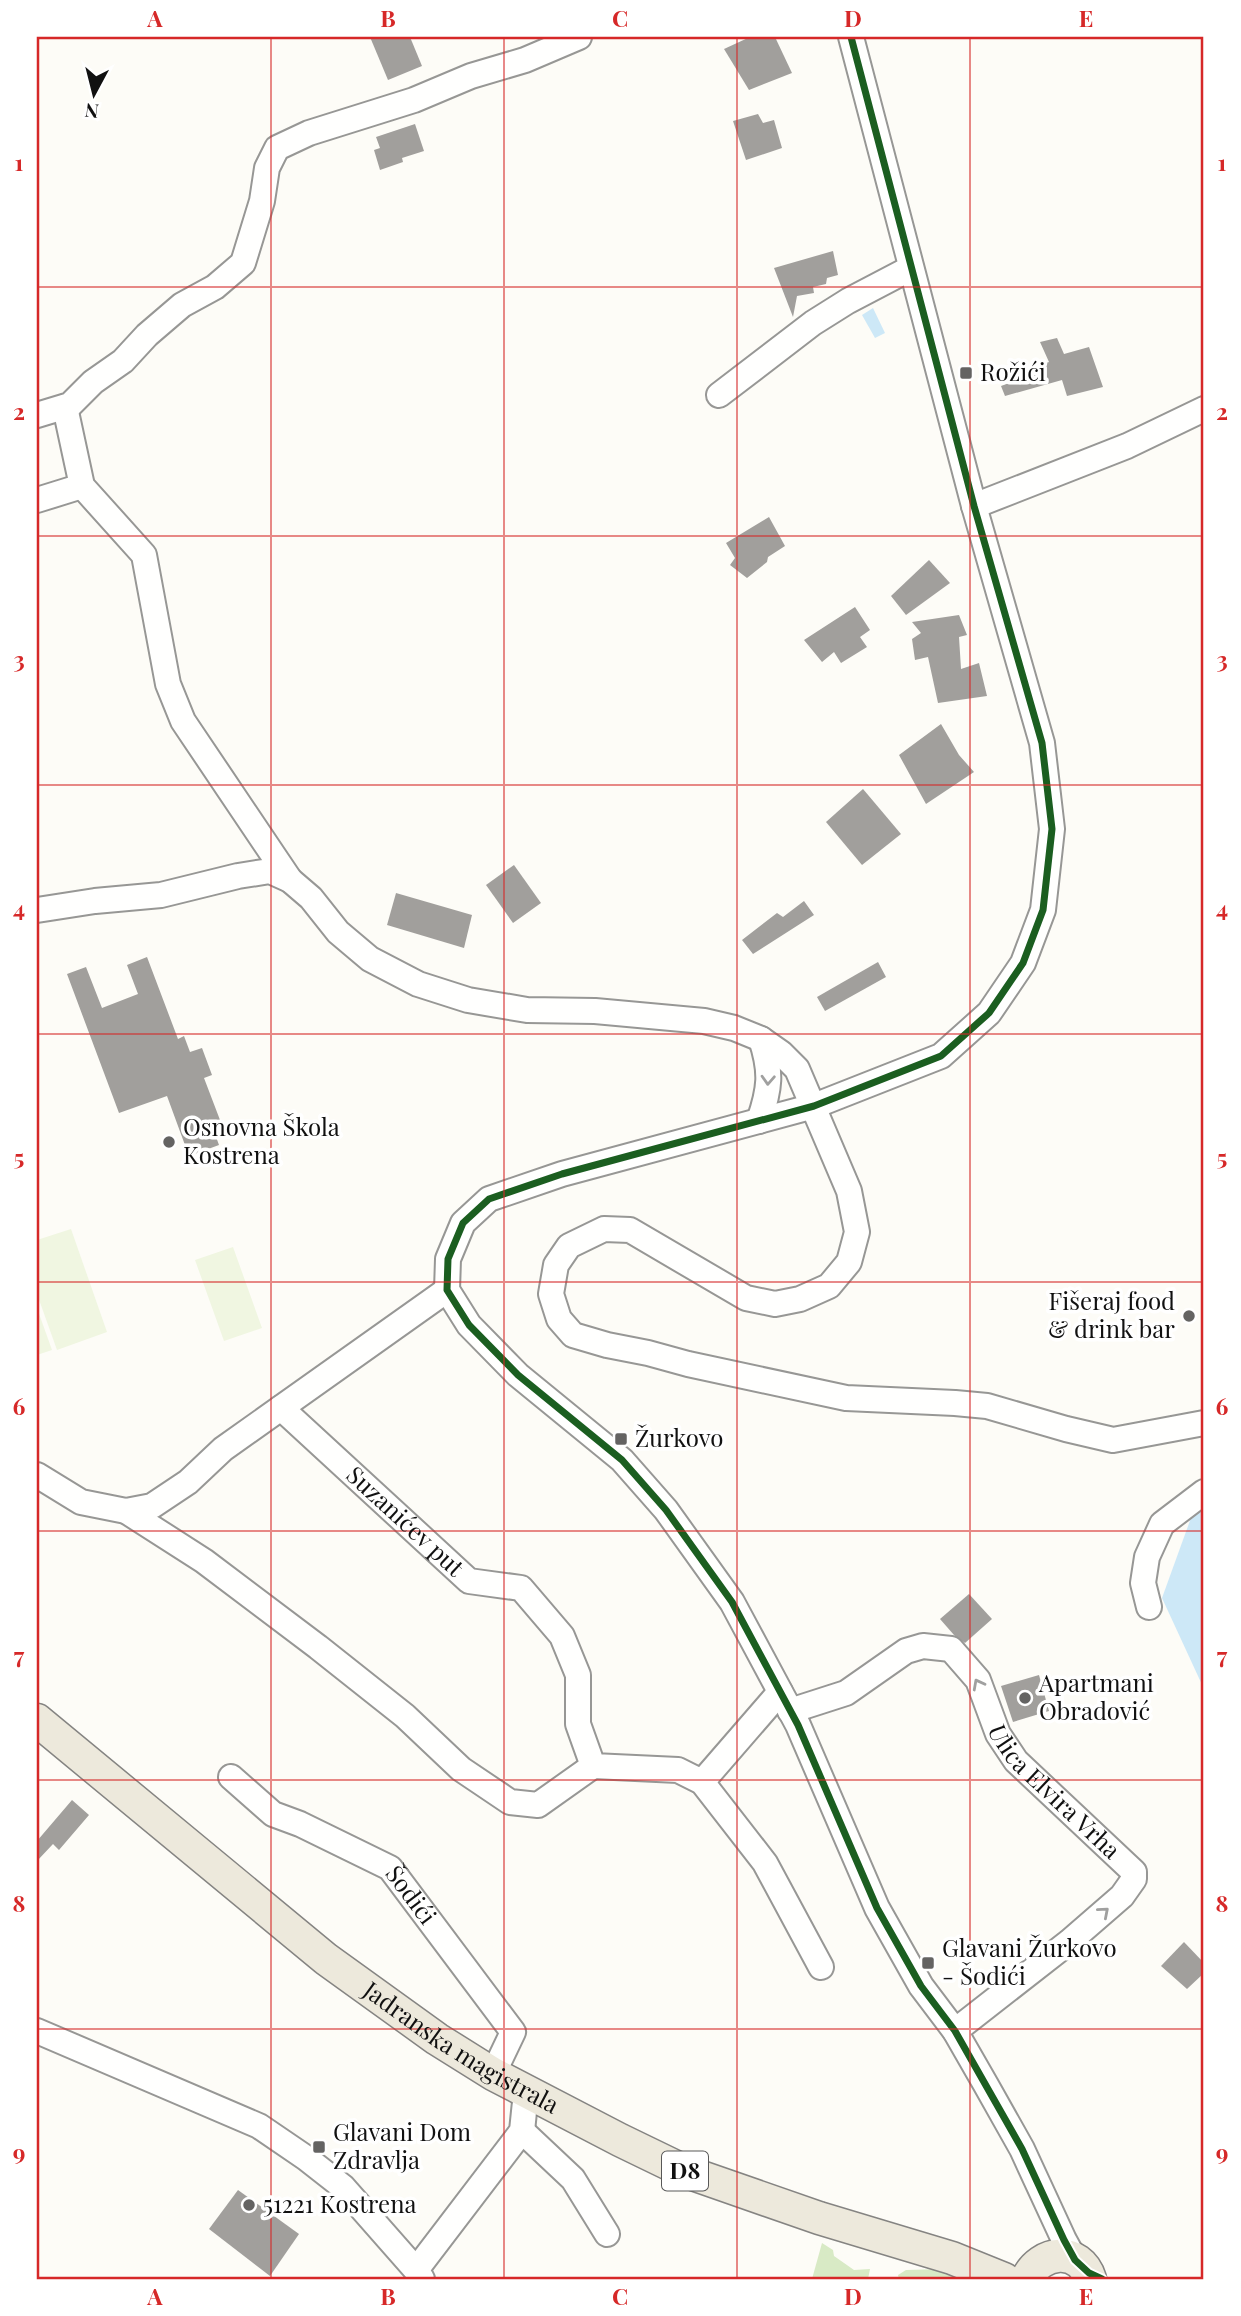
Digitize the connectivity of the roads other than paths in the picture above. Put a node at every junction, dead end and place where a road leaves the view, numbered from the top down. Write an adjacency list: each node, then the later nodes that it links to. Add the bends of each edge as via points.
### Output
1 (579, 37): 5 (street, via 277,148 267,168 243,263 215,287 182,305)
2 (859, 44): 3 (street)
3 (911, 268): 4 (street, via 813,323); 10 (street)
4 (719, 395)
5 (65, 407): 7 (street); 8 (street)
6 (1204, 410): 10 (street, via 1127,446)
7 (37, 415)
8 (82, 486): 9 (street); 11 (street, via 144,555 169,684 183,721)
9 (37, 500)
10 (974, 506): 14 (street, via 1042,743 1052,829 1043,910 1023,963 989,1013 941,1056)
11 (290, 880): 12 (street, via 270,871 161,895); 13 (street, via 370,959 418,984 468,1000 515,1008 704,1021)
12 (37, 910)
13 (761, 1039): 14 (street, via 797,1069); 15 (street, one-way to 15, via 768,1080)
14 (814, 1106): 15 (street); 18 (street, via 849,1191 857,1232 849,1262 829,1286 775,1304 747,1298 630,1230 604,1230 569,1247 556,1265 551,1294 559,1319 573,1335 846,1398 987,1406 1113,1440)
15 (759, 1121): 16 (street, via 562,1174 489,1199 463,1223 448,1259)
16 (447, 1290): 17 (street); 23 (street, via 469,1325 518,1375 622,1460 666,1510 732,1602)
17 (281, 1408): 21 (street, via 152,1506); 25 (street, Suzanićev put, via 469,1581 521,1588 562,1636 578,1675 578,1724)
18 (1204, 1423)
19 (37, 1475): 21 (street, via 80,1502)
20 (1204, 1492): 22 (street, via 1162,1524 1147,1557 1143,1583)
21 (126, 1511): 25 (street, via 204,1561 405,1716 461,1769 510,1802 538,1805)
22 (1149, 1607)
23 (785, 1701): 27 (street); 30 (street, via 877,1908 921,1986); 30 (street, Ulica Elvira Vrha, one-way to 23, via 1122,1896 1134,1872 1016,1761 998,1734 978,1680 951,1649 923,1646 906,1651 846,1693)
24 (37, 1720): 31 (main road, Jadranska magistrala / D8, via 326,1959)
25 (593, 1766): 27 (street, via 678,1770)
26 (231, 1777): 31 (street, Šodići, via 274,1814 390,1868 513,2032)
27 (702, 1782): 28 (street, via 765,1863)
28 (821, 1967)
29 (37, 2031): 39 (street, via 259,2126 343,2187)
30 (955, 2031): 34 (street, via 1022,2149)
31 (493, 2074): 32 (main road, Jadranska magistrala / D8)
32 (526, 2092): 33 (street); 36 (main road, Jadranska magistrala / D8, via 684,2171)
33 (522, 2131): 35 (street, via 573,2179); 39 (street)
34 (1047, 2204): 37 (street, via 1048,2235); 38 (street, via 1064,2240)
35 (607, 2234)
36 (953, 2258): 37 (main road, Jadranska magistrala / D8); 40 (main road, Jadranska magistrala / D8)
37 (1034, 2268): 38 (main road, Jadranska magistrala / D8, via 1057,2255)
38 (1089, 2273)
39 (419, 2274)
40 (1004, 2279)

